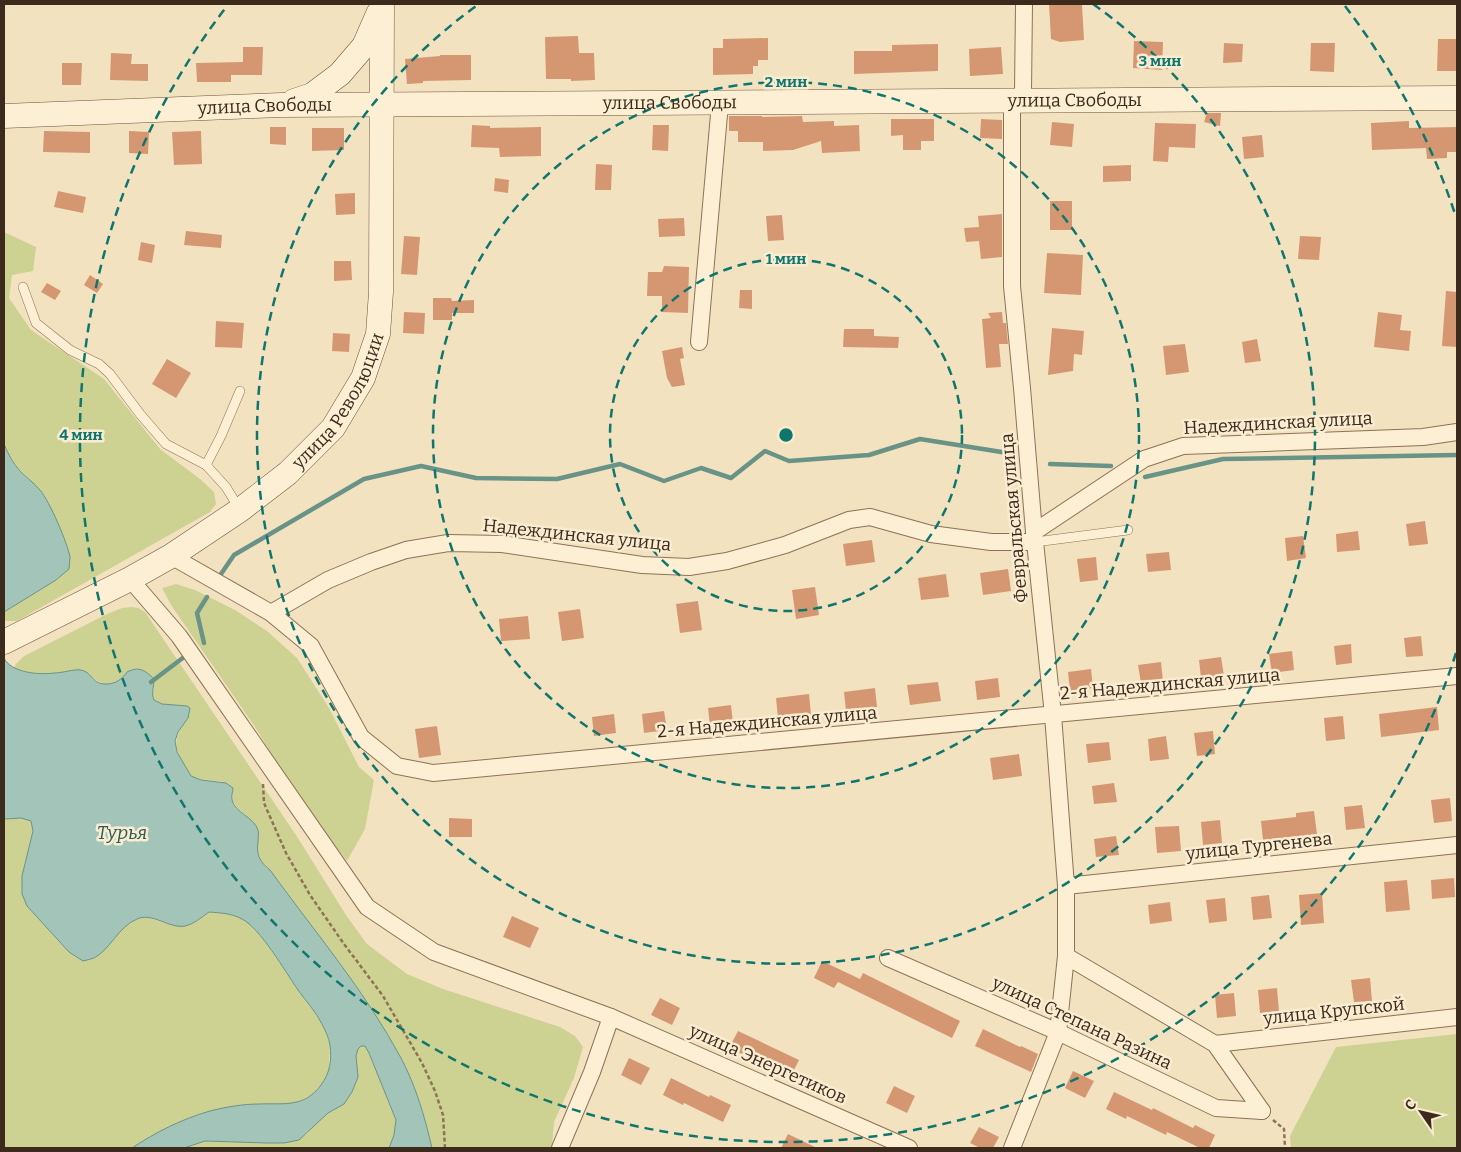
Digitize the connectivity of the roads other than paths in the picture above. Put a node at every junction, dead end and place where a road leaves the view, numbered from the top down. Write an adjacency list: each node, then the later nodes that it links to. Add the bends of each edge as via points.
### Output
1 (381, 4): 6 (main road, via 364,46 340,74 312,95); 7 (main road, улица Революции)
2 (1024, 4): 4 (street, Февральская улица, via 1023,91)
3 (1457, 98): 4 (main road, улица Свободы)
4 (1017, 101): 5 (main road, улица Свободы); 16 (street, Февральская улица, via 1012,109 1012,286)
5 (720, 103): 7 (main road, улица Свободы); 10 (street)
6 (282, 104): 7 (main road, улица Свободы); 8 (main road, улица Свободы)
7 (382, 105): 14 (main road, улица Революции, via 381,292 378,334 364,378 333,428 288,473)
8 (4, 116)
9 (23, 288): 13 (lane, via 36,323 70,350 99,364 110,374 166,444)
10 (699, 342)
11 (240, 391): 13 (lane)
12 (1457, 432): 16 (street, Надеждинская улица, via 1423,438 1183,446 1144,459)
13 (206, 465): 14 (lane)
14 (240, 510): 17 (main road, улица Революции)
15 (1128, 530): 16 (lane)
16 (1034, 537): 19 (street, Надеждинская улица, via 991,542 930,534 870,517 849,520 785,545 727,561 690,567 642,565 502,544 448,543 406,550 371,562 328,580); 22 (street, Февральская улица)
17 (171, 556): 18 (main road, улица Революции); 19 (street, 2-я Надеждинская улица)
18 (130, 579): 20 (main road, улица Революции); 27 (street, улица Энергетиков, via 179,636 367,907 434,952)
19 (271, 613): 22 (street, 2-я Надеждинская улица, via 311,646 360,737 397,766 433,773)
20 (9, 639)
21 (1457, 676): 22 (street, 2-я Надеждинская улица)
22 (1053, 715): 24 (street, Февральская улица)
23 (1457, 845): 24 (street, улица Тургенева)
24 (1066, 886): 25 (street, Февральская улица)
25 (1066, 956): 29 (street, Февральская улица); 30 (street)
26 (888, 958): 29 (street, улица Степана Разина)
27 (611, 1017): 31 (street); 32 (street, улица Энергетиков)
28 (1457, 1017): 30 (street, улица Крупской)
29 (1058, 1032): 30 (street, улица Степана Разина, via 1216,1108 1262,1111); 33 (street, Февральская улица)
30 (1215, 1044)
31 (560, 1148)
32 (909, 1148)
33 (1012, 1148)

